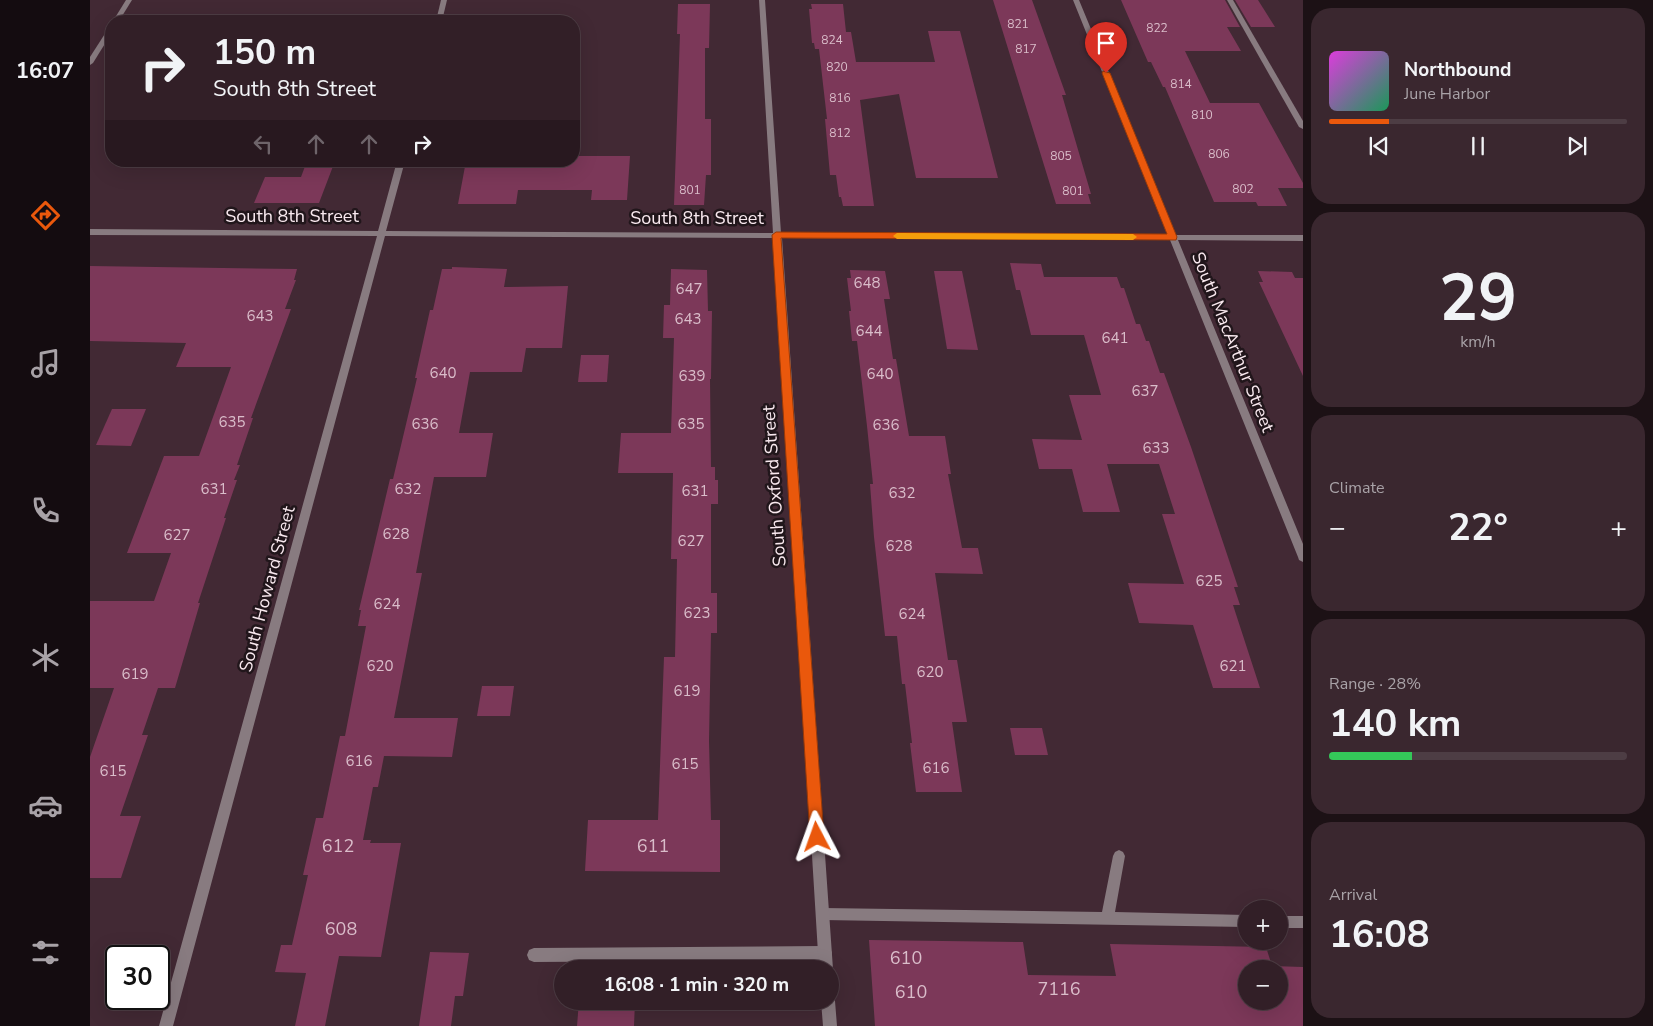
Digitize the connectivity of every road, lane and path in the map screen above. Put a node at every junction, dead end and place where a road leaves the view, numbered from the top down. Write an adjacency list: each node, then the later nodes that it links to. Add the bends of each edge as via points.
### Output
1 (129, 0): 6 (street)
2 (444, 0): 7 (street)
3 (762, 0): 14 (street, South Oxford Street)
4 (1076, 0): 15 (street, South MacArthur Street)
5 (1230, 0): 10 (street)
6 (120, 15)
7 (440, 15)
8 (105, 38): 9 (street)
9 (90, 63)
10 (1303, 127)
11 (399, 167): 13 (street, South Howard Street)
12 (90, 232): 13 (street, South 8th Street)
13 (381, 233): 14 (street, South 8th Street); 28 (street, South Howard Street)
14 (776, 235): 15 (street, South 8th Street); 19 (street, South Oxford Street)
15 (1173, 237): 16 (street, South 8th Street); 17 (street, South MacArthur Street)
16 (1303, 238)
17 (1303, 557)
18 (1119, 856): 20 (street)
19 (822, 914): 20 (street); 24 (street, South Oxford Street)
20 (1107, 920): 21 (street)
21 (1238, 922)
22 (1288, 922): 23 (street)
23 (1303, 922)
24 (825, 953): 25 (street); 26 (street, South Oxford Street)
25 (534, 954)
26 (825, 960)
27 (829, 1010): 29 (street)
28 (166, 1026)
29 (830, 1026)

